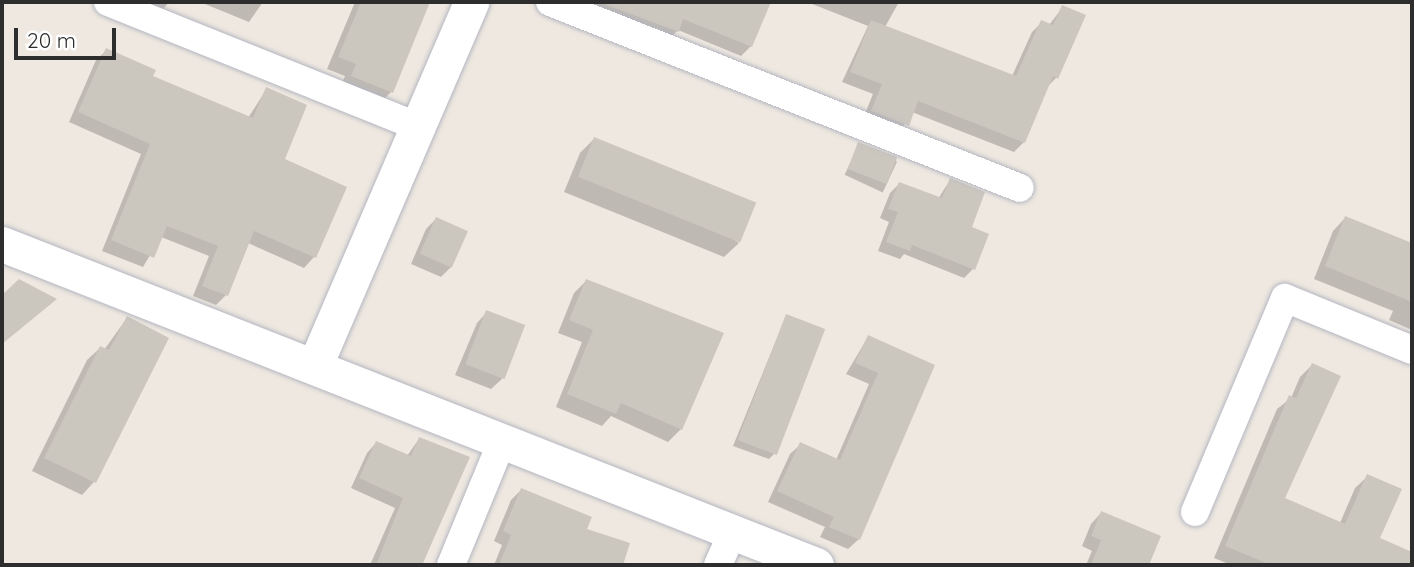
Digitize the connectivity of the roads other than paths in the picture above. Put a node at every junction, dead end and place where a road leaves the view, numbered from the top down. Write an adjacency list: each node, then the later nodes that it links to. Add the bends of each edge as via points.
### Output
1 (108, 2): 4 (street)
2 (471, 2): 4 (street)
3 (550, 2): 5 (street)
4 (416, 126): 8 (street)
5 (1020, 188)
6 (2, 244): 8 (street)
7 (1412, 350): 10 (street, via 1285,298)
8 (315, 365): 9 (street)
9 (502, 441): 11 (street); 12 (street)
10 (1195, 512)
11 (732, 533): 13 (street); 14 (street)
12 (451, 565)
13 (718, 565)
14 (816, 565)

